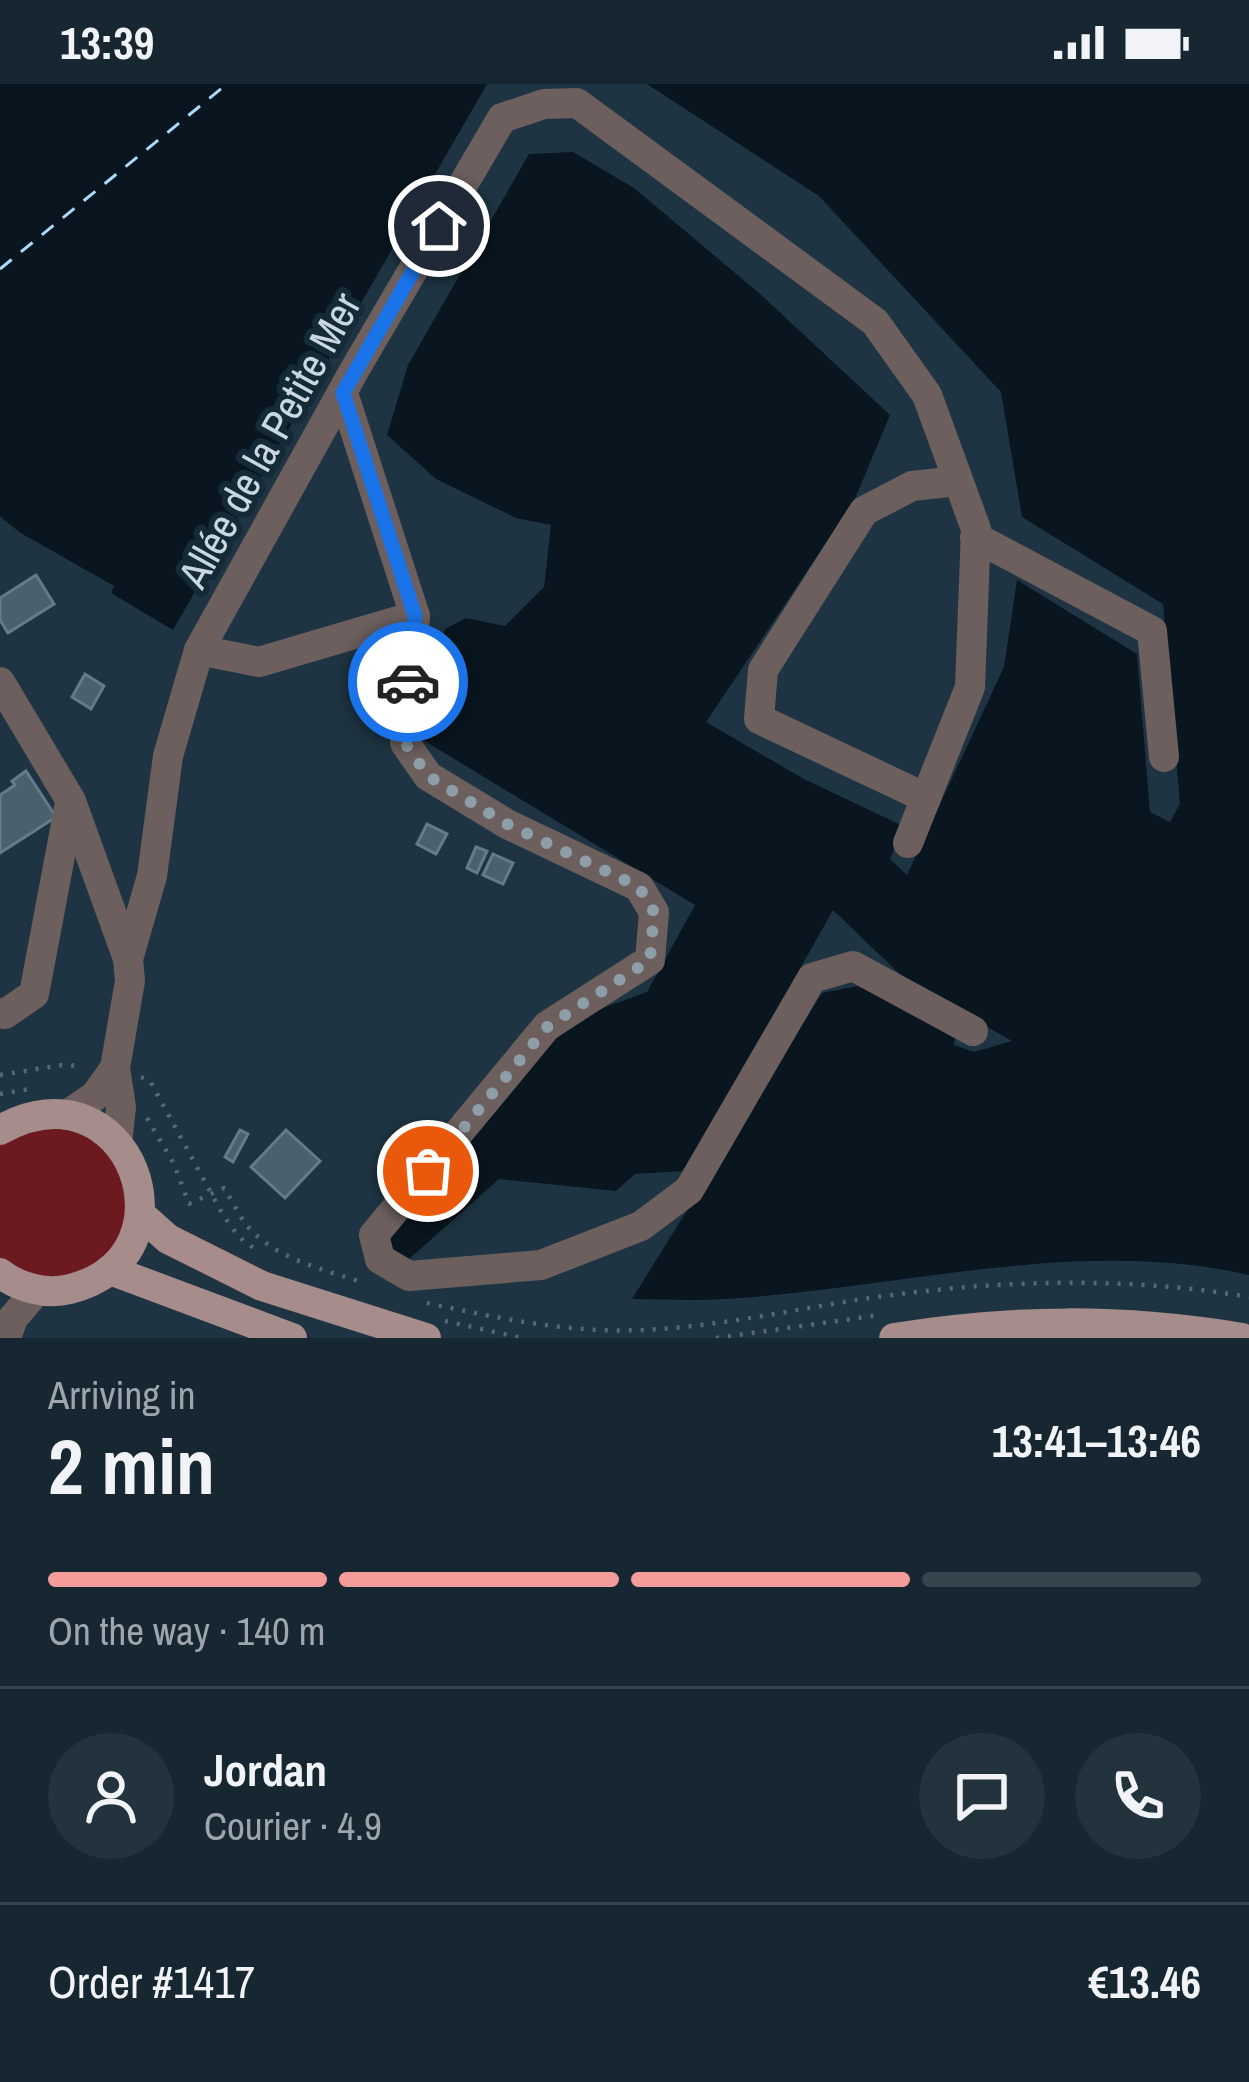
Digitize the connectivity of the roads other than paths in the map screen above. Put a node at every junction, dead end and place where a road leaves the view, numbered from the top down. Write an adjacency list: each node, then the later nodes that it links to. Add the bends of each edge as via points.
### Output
1 (343, 393): 2 (street, Allée de la Petite Mer, via 502,118 577,103 875,322 927,394); 4 (street); 5 (street, Allée de la Petite Mer)
2 (958, 481): 3 (street, Allée de la Petite Mer); 8 (street, via 913,486 864,512 763,670 759,719)
3 (976, 537): 7 (street, via 1152,632); 8 (street, Allée de la Petite Mer, via 970,687)
4 (415, 616): 5 (street, via 260,662); 13 (street, via 405,743 428,776 639,887 654,912 650,960 548,1026 374,1235 380,1259 409,1276 541,1265 641,1226 688,1190 812,978 853,966)
5 (199, 650): 11 (street, Allée de la Petite Mer, via 168,756 152,876)
6 (0, 682): 9 (street, Allée de la Petite Mer)
7 (1164, 757)
8 (926, 798): 10 (street, Allée de la Petite Mer)
9 (70, 801): 11 (street, Allée de la Petite Mer); 12 (street, via 34,994)
10 (908, 843)
11 (128, 959): 14 (street, Allée de la Petite Mer)
12 (0, 1013)
13 (973, 1031)
14 (116, 1069): 15 (street); 17 (street, Allée de la Petite Mer)
15 (67, 1115): 16 (main road, via 32,1116); 17 (main road)
16 (0, 1130)
17 (118, 1143): 18 (main road, via 137,1176)
18 (140, 1214): 19 (main road); 22 (main road, via 168,1239 262,1286)
19 (110, 1270): 21 (main road, via 63,1291); 25 (main road)
20 (0, 1274): 21 (main road)
21 (37, 1290): 24 (street)
22 (431, 1328)
23 (1182, 1333): 26 (main road, via 1032,1323); 27 (main road)
24 (6, 1338)
25 (292, 1338)
26 (894, 1338)
27 (1243, 1338)

